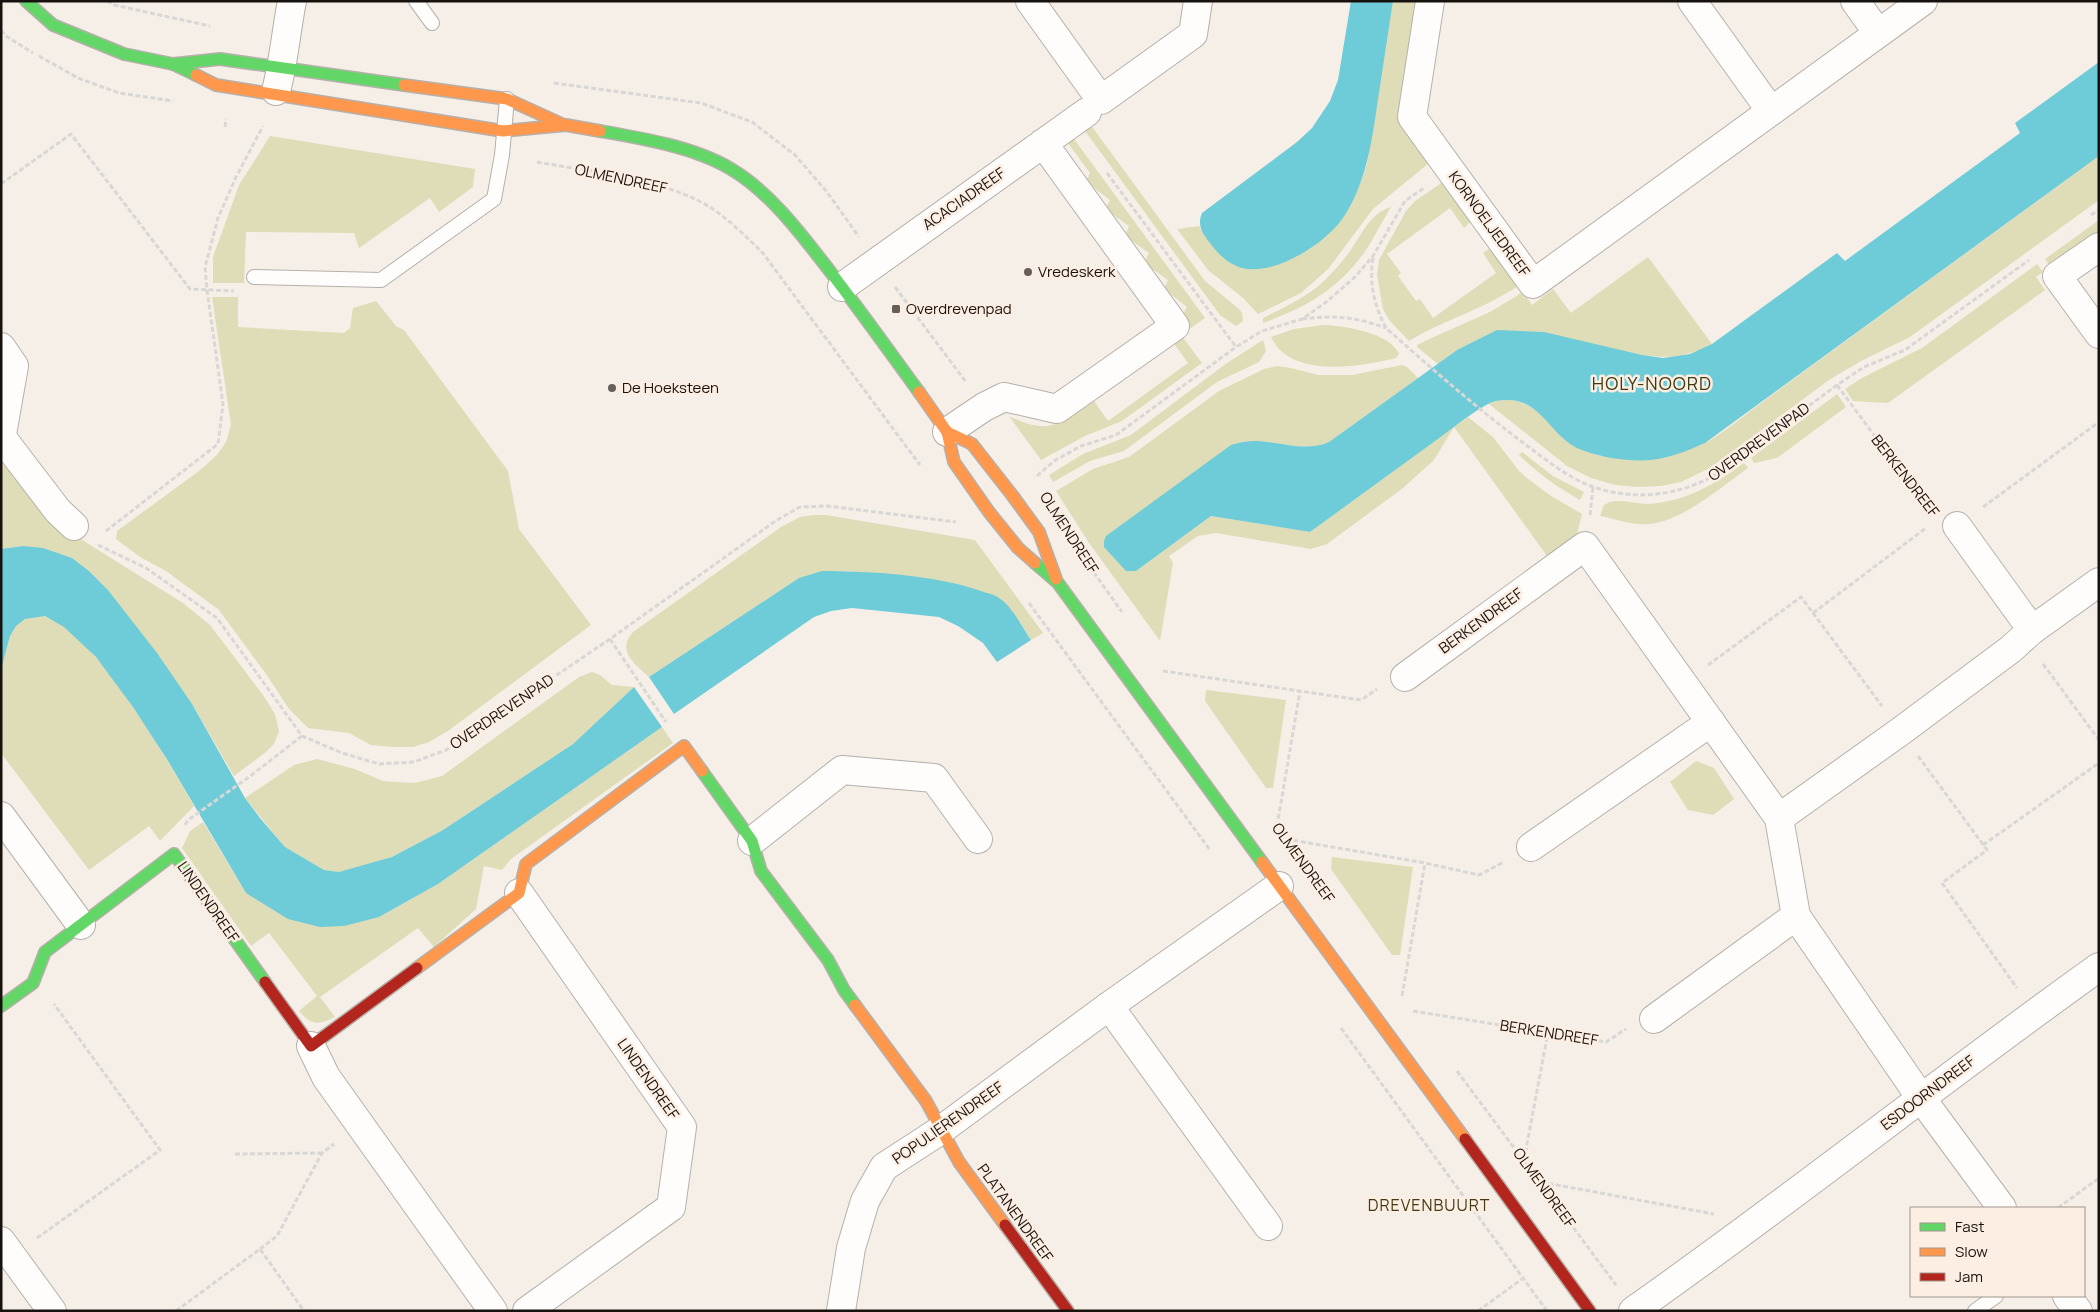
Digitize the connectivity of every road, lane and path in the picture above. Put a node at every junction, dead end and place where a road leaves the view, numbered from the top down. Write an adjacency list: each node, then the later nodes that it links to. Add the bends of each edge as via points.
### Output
1 (26, 1): 14 (street, OLMENDREEF, via 53,24 124,54)
2 (292, 1): 15 (street)
3 (416, 1): 10 (lane)
4 (1030, 1): 5 (street, via 1101,100 1193,34)
5 (1198, 1)
6 (1430, 1): 18 (street, KORNOELJEDREEF, via 1412,117 1533,284)
7 (1692, 1): 18 (street)
8 (1855, 1): 12 (street)
9 (1923, 1): 12 (street, KORNOELJEDREEF)
10 (432, 23)
11 (1, 30): 13 (path)
12 (1878, 33): 18 (street, KORNOELJEDREEF)
13 (6, 36)
14 (173, 64): 15 (street, OLMENDREEF, via 220,59); 16 (street, OLMENDREEF, via 216,85)
15 (283, 67): 16 (street); 17 (street, OLMENDREEF)
16 (275, 95): 21 (street, OLMENDREEF); 35 (path, via 269,116 218,218 205,267)
17 (507, 99): 20 (street, OLMENDREEF); 21 (lane)
18 (1771, 111)
19 (1087, 112): 22 (street, ACACIADREEF)
20 (566, 125): 21 (street, OLMENDREEF); 34 (street, OLMENDREEF, via 682,148 731,170 765,196 795,226)
21 (503, 131): 23 (lane)
22 (1043, 143): 32 (street, ACACIADREEF); 42 (street, via 1175,326 1057,409 1004,398)
23 (502, 155): 33 (lane, via 494,199 381,280); 46 (path, OLMENDREEF, via 639,180 678,191 725,218 762,252)
24 (1102, 166): 40 (path)
25 (1, 184): 35 (path, via 71,134 190,288)
26 (1405, 201): 30 (path, OVERDREVENPAD)
27 (2099, 210): 28 (path)
28 (2091, 216)
29 (2099, 247): 38 (street, via 2057,276)
30 (1373, 256): 36 (path, OVERDREVENPAD, via 1355,277); 37 (path, OVERDREVENPAD, via 1370,276 1373,294)
31 (2034, 257): 41 (path, OVERDREVENPAD, via 1905,350 1864,367)
32 (877, 262): 34 (street, ACACIADREEF); 42 (path)
33 (254, 277): 35 (path, via 239,291)
34 (842, 287): 44 (street, OLMENDREEF)
35 (207, 290): 50 (path, via 223,404 218,444)
36 (1302, 319): 37 (path, OVERDREVENPAD, via 1340,316); 40 (path, OVERDREVENPAD, via 1262,331)
37 (1386, 328): 41 (path, OVERDREVENPAD, via 1492,419 1548,461 1593,487 1637,495 1681,491 1699,484)
38 (2099, 334)
39 (1, 347): 45 (street, via 14,366)
40 (1236, 347): 47 (path, OVERDREVENPAD, via 1116,435 1081,446 1054,461)
41 (1837, 385): 49 (path, BERKENDREEF)
42 (984, 407): 44 (street)
43 (2099, 422): 49 (path)
44 (947, 432): 52 (street, OLMENDREEF, via 954,462 989,512 1018,548); 52 (street, OLMENDREEF, via 972,444 1039,532)
45 (2, 440): 50 (street, via 58,511)
46 (925, 472)
47 (1034, 478)
48 (962, 523): 57 (path, OVERDREVENPAD, via 827,506 800,507 776,520)
49 (1947, 523): 54 (path); 56 (street, BERKENDREEF)
50 (83, 534): 65 (path, via 146,568 217,618)
51 (1083, 557): 55 (path, OLMENDREEF)
52 (1058, 582): 80 (street, OLMENDREEF)
53 (2099, 582): 56 (street)
54 (1812, 613)
55 (1123, 614)
56 (2032, 630): 66 (path, via 2037,656); 70 (street, via 1901,731)
57 (610, 639): 64 (path); 65 (path, OVERDREVENPAD, via 446,750 414,762 379,764)
58 (1158, 662): 59 (path)
59 (1163, 670): 61 (path); 62 (path)
60 (1405, 677): 62 (path, via 1393,678 1361,700); 63 (street, BERKENDREEF, via 1585,546)
61 (1169, 678)
62 (1300, 692): 72 (path)
63 (1711, 722): 70 (street, BERKENDREEF); 78 (street)
64 (667, 723)
65 (302, 736): 71 (path)
66 (2099, 740)
67 (2099, 763): 76 (path)
68 (1, 816): 83 (street)
69 (1271, 818): 72 (path, OLMENDREEF)
70 (1779, 818): 82 (street, BERKENDREEF)
71 (188, 820)
72 (1277, 826): 74 (path, OLMENDREEF)
73 (978, 838): 75 (street, via 934,778 842,770)
74 (1286, 839): 77 (path, OLMENDREEF); 79 (path)
75 (752, 840): 81 (street, via 684,746 526,864); 98 (street, via 762,871 828,960 844,990 926,1100)
76 (1983, 845)
77 (1291, 846)
78 (1531, 847): 79 (path, via 1479,875)
79 (1425, 863): 87 (path)
80 (1279, 886): 89 (street, POPULIERENDREEF); 122 (street, OLMENDREEF)
81 (518, 893): 94 (street); 118 (street, LINDENDREEF, via 682,1127 671,1207)
82 (1796, 916): 92 (street); 96 (street, BERKENDREEF)
83 (81, 925): 85 (street, LINDENDREEF, via 45,952); 94 (street, LINDENDREEF, via 174,854)
84 (2099, 967): 96 (street, ESDOORNDREEF)
85 (35, 978): 88 (street, LINDENDREEF, via 33,983); 109 (path, via 160,1150)
86 (1396, 989): 87 (path)
87 (1402, 996): 90 (path)
88 (1, 1006)
89 (1109, 1006): 98 (street, POPULIERENDREEF); 107 (street)
90 (1413, 1011): 91 (path); 93 (path, BERKENDREEF)
91 (1419, 1019)
92 (1654, 1019): 93 (path, BERKENDREEF, via 1636,1022 1606,1042)
93 (1548, 1032): 101 (path)
94 (311, 1046): 97 (street, LINDENDREEF, via 326,1077)
95 (1454, 1066): 101 (path, OLMENDREEF)
96 (1921, 1098): 104 (street, BERKENDREEF); 106 (street, ESDOORNDREEF)
97 (361, 1125): 99 (path); 117 (street, LINDENDREEF)
98 (941, 1130): 119 (street, POPULIERENDREEF, via 884,1166 865,1200 851,1248); 120 (street, PLATANENDREEF, via 960,1162)
99 (322, 1153): 100 (path); 108 (path, via 277,1236)
100 (235, 1154)
101 (1524, 1161): 103 (path, OLMENDREEF)
102 (2099, 1178): 105 (path)
103 (1540, 1182): 106 (path); 113 (path, OLMENDREEF)
104 (2001, 1207)
105 (2059, 1207)
106 (1759, 1222): 113 (street, ESDOORNDREEF)
107 (1268, 1226)
108 (260, 1248): 115 (path); 116 (path)
109 (6, 1249): 114 (street)
110 (1522, 1279): 121 (path)
111 (1995, 1297): 123 (lane)
112 (2068, 1297): 124 (street)
113 (1634, 1310)
114 (52, 1311)
115 (176, 1311)
116 (304, 1311)
117 (493, 1311)
118 (527, 1311)
119 (841, 1311)
120 (1068, 1311)
121 (1478, 1311)
122 (1590, 1311)
123 (1976, 1311)
124 (2078, 1311)

